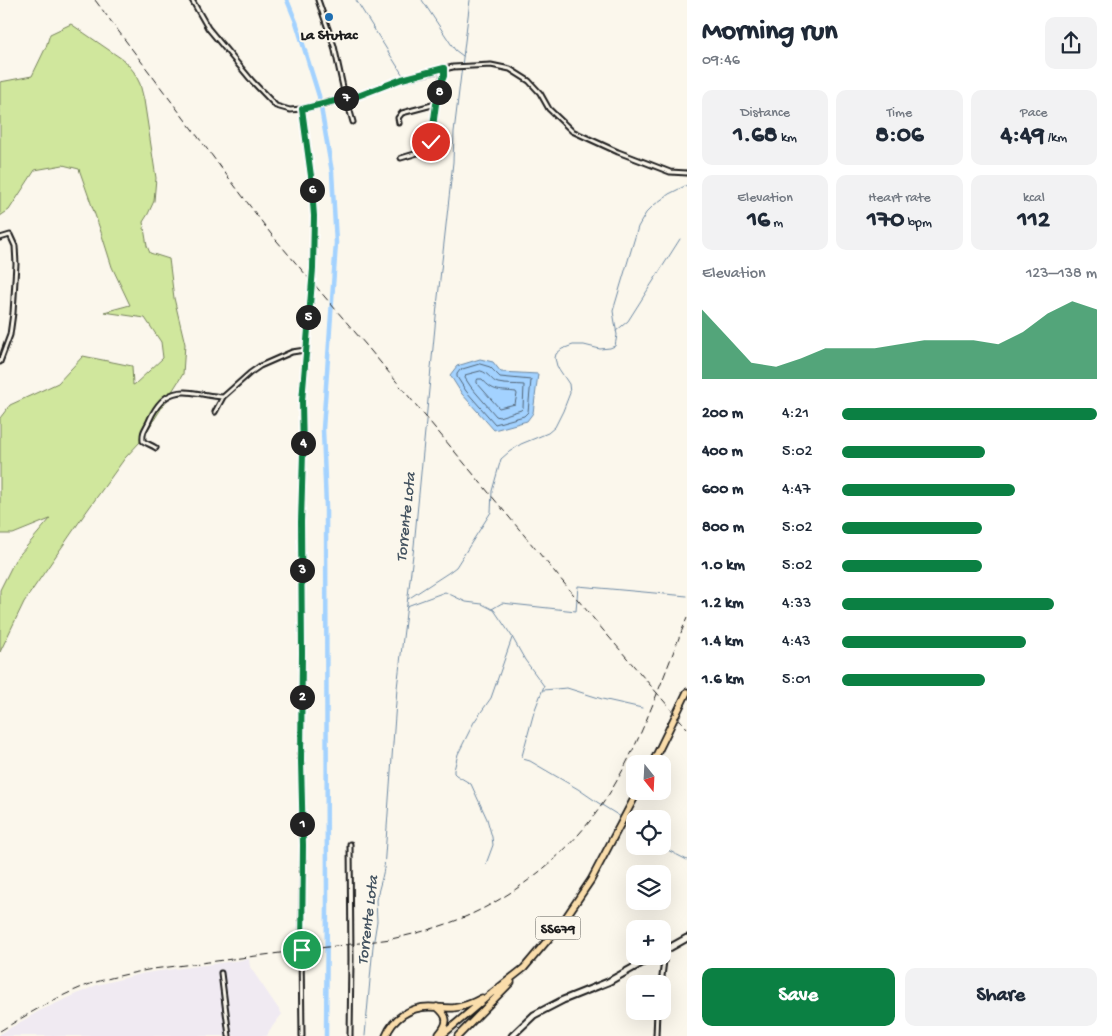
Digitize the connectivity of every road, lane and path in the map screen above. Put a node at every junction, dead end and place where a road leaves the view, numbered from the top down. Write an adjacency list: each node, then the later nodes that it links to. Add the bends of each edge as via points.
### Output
1 (192, 0): 6 (street, via 208,28 276,106)
2 (318, 0): 4 (street)
3 (444, 68): 4 (street); 5 (street); 10 (street, via 492,65 510,69 529,81 572,131 670,172)
4 (347, 98): 6 (street); 7 (street)
5 (436, 104): 8 (street, via 402,113); 9 (street, via 428,150)
6 (304, 109): 12 (street, via 314,216 313,269)
7 (353, 122)
8 (399, 123)
9 (401, 158)
10 (687, 173)
11 (0, 238): 13 (street, via 10,235 15,246 16,264 10,334)
12 (305, 350): 14 (street, via 260,366); 30 (street, via 301,522)
13 (0, 362)
14 (223, 397): 15 (street); 16 (street, via 187,391 167,396 154,410 142,433 143,441)
15 (214, 412)
16 (156, 448)
17 (687, 692): 18 (main road)
18 (656, 755)
19 (633, 800): 24 (main road, SS679, via 591,880 562,923)
20 (350, 844): 31 (street)
21 (687, 938): 22 (main road)
22 (671, 948)
23 (638, 965): 35 (main road, via 543,1010)
24 (524, 968): 26 (main road, SS679); 34 (main road)
25 (222, 974): 29 (street)
26 (492, 993): 27 (main road, via 465,1006); 33 (main road, SS679)
27 (437, 1007): 32 (main road, via 404,1013); 33 (main road, via 446,1017)
28 (657, 1020): 36 (street)
29 (229, 1036)
30 (302, 1036)
31 (350, 1036)
32 (386, 1036)
33 (440, 1036)
34 (458, 1036)
35 (512, 1036)
36 (656, 1036)

